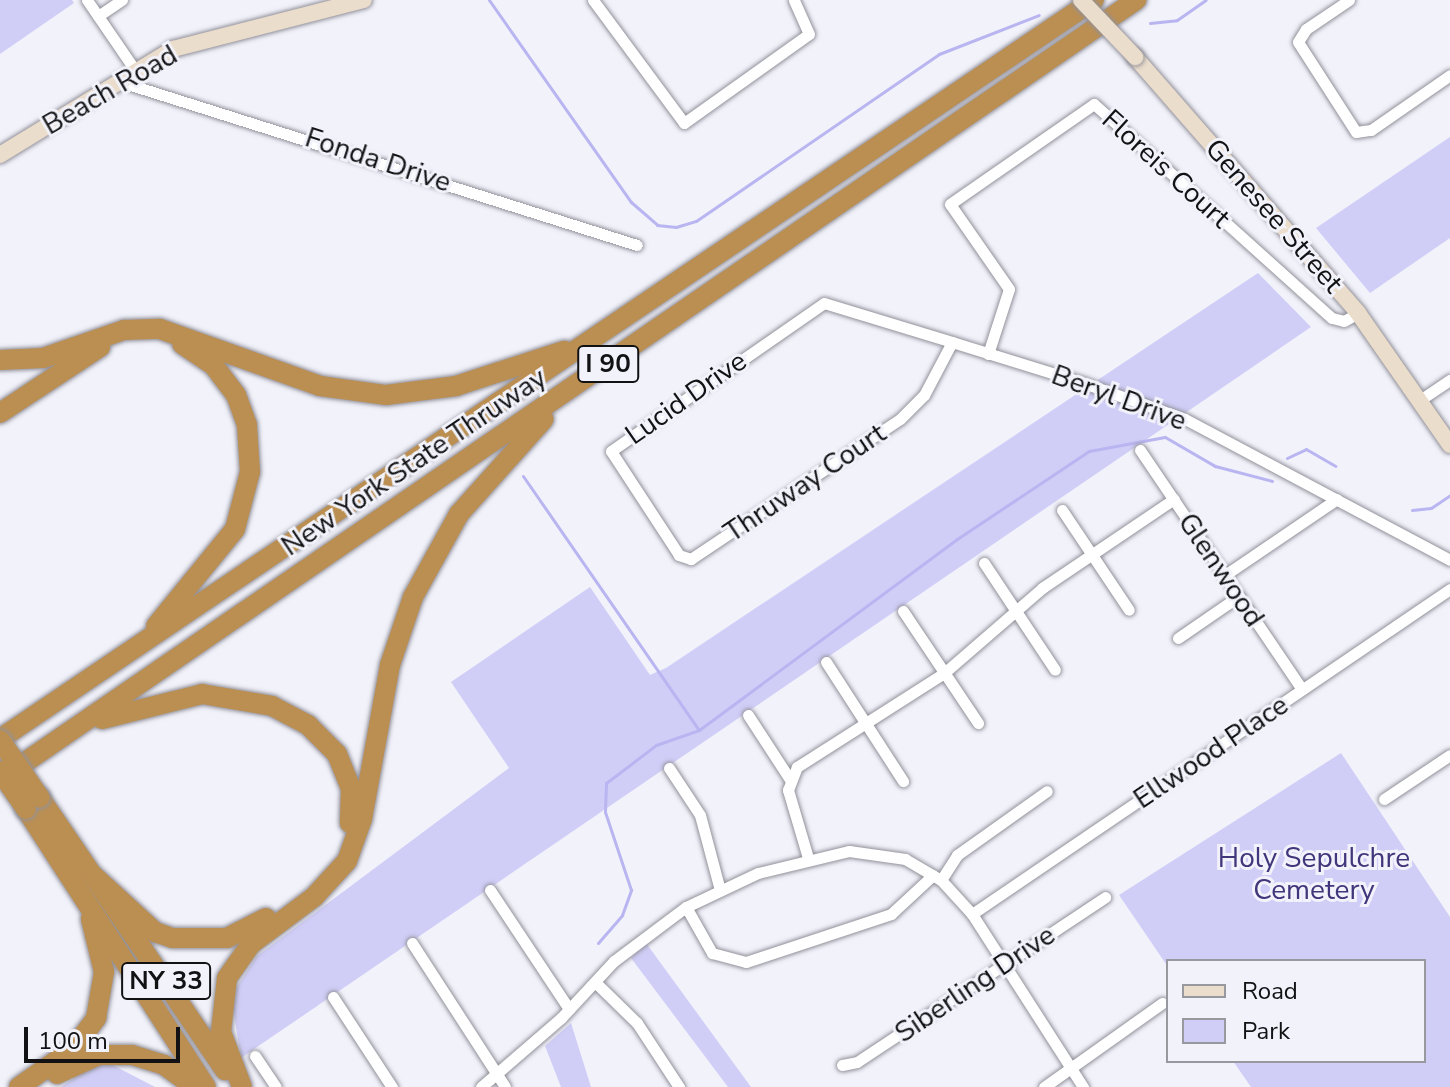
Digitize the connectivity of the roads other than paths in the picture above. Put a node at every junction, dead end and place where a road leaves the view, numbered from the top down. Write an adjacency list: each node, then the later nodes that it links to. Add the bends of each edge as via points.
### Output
1 (87, 0): 10 (street)
2 (122, 0): 10 (street)
3 (364, 0): 11 (main road, Beach Road, via 173,49)
4 (593, 0): 5 (street, via 684,123 809,34)
5 (794, 0)
6 (1081, 0): 16 (main road, Genesee Street, bridge)
7 (1094, 0): 18 (highway, New York State Thruway / I 90)
8 (1136, 0): 23 (highway, New York State Thruway / I 90)
9 (1349, 0): 12 (street, via 1306,29 1299,49 1356,132 1378,125)
10 (98, 16): 11 (street)
11 (135, 70): 13 (main road, Beach Road)
12 (1450, 75)
13 (118, 81): 14 (main road, Beach Road); 15 (street, Fonda Drive)
14 (0, 155)
15 (637, 245)
16 (1358, 313): 20 (street, Floreis Court, via 1332,318 1094,104 950,204 1009,289); 24 (main road, Genesee Street)
17 (775, 337): 19 (street, Beryl Drive, via 824,303); 30 (street, Lucid Drive, via 611,451)
18 (594, 340): 21 (highway, via 488,378 386,395 320,386 160,329 124,330 43,358); 42 (highway, New York State Thruway / I 90)
19 (952, 342): 20 (street, Beryl Drive); 30 (street, Thruway Court, via 924,395 900,419 691,559 679,555)
20 (988, 354): 29 (street, Beryl Drive, via 1185,419)
21 (0, 360)
22 (1450, 380): 24 (street)
23 (581, 383): 50 (highway, New York State Thruway / I 90); 84 (highway, via 495,467 419,586 390,665 362,819 347,861 314,897 251,944 227,978 221,1032)
24 (1420, 400): 26 (main road, Genesee Street)
25 (0, 413): 42 (highway, via 94,350 128,338 186,345 230,385 251,449 243,510 221,550)
26 (1450, 445)
27 (1140, 450): 28 (street, Glenwood)
28 (1174, 499): 32 (street); 35 (street, Glenwood)
29 (1337, 499): 33 (street, Beryl Drive); 35 (street)
30 (647, 505)
31 (1062, 510): 32 (street)
32 (1092, 554): 38 (street); 40 (street)
33 (1450, 560)
34 (984, 563): 40 (street)
35 (1225, 575): 37 (street, Glenwood)
36 (1450, 589): 46 (street, Ellwood Place)
37 (1239, 596): 41 (street); 46 (street, Glenwood)
38 (1129, 610)
39 (903, 611): 45 (street)
40 (1017, 613): 44 (street); 45 (street)
41 (1178, 638)
42 (136, 649): 51 (highway, New York State Thruway / I 90)
43 (826, 662): 49 (street)
44 (1055, 670)
45 (944, 673): 48 (street); 49 (street)
46 (1302, 689): 68 (street, Ellwood Place)
47 (748, 715): 56 (street)
48 (978, 723)
49 (866, 724): 56 (street, via 797,767); 57 (street)
50 (79, 726): 55 (highway, New York State Thruway / I 90); 63 (highway, via 202,694 249,699 291,715 322,737 351,789 348,831 323,877 227,938 188,941 155,932)
51 (0, 740): 60 (highway, NY 33, bridge)
52 (1450, 755): 59 (street)
53 (669, 768): 65 (street, via 700,815)
54 (0, 771): 60 (highway, NY 33, bridge)
55 (0, 779)
56 (791, 781): 61 (street, via 788,790)
57 (903, 781)
58 (1047, 791): 62 (street, via 957,855)
59 (1384, 799)
60 (33, 803): 63 (highway, NY 33)
61 (808, 858): 62 (street, via 870,852); 65 (street)
62 (937, 877): 67 (street, via 891,914 746,962 712,953); 68 (street)
63 (86, 881): 79 (highway, via 102,951 103,997 73,1049); 82 (highway, NY 33); 83 (highway, NY 33)
64 (490, 890): 74 (street)
65 (720, 890): 67 (street)
66 (1105, 897): 70 (street, Siberling Drive)
67 (686, 907): 71 (street)
68 (972, 914): 70 (street)
69 (412, 943): 78 (street)
70 (1004, 964): 76 (street, Siberling Drive, via 857,1062); 77 (street)
71 (595, 982): 74 (street); 89 (street, via 637,1023)
72 (333, 997): 86 (street)
73 (1162, 1003): 77 (street)
74 (569, 1009): 78 (street)
75 (255, 1056): 85 (street)
76 (842, 1065)
77 (1071, 1069): 90 (street); 91 (street)
78 (496, 1074): 87 (street); 88 (street)
79 (19, 1087)
80 (37, 1087): 81 (highway, via 82,1060 113,1053 156,1062)
81 (194, 1087)
82 (206, 1087)
83 (235, 1087)
84 (242, 1087)
85 (276, 1087)
86 (392, 1087)
87 (481, 1087)
88 (505, 1087)
89 (679, 1087)
90 (1044, 1087)
91 (1083, 1087)

